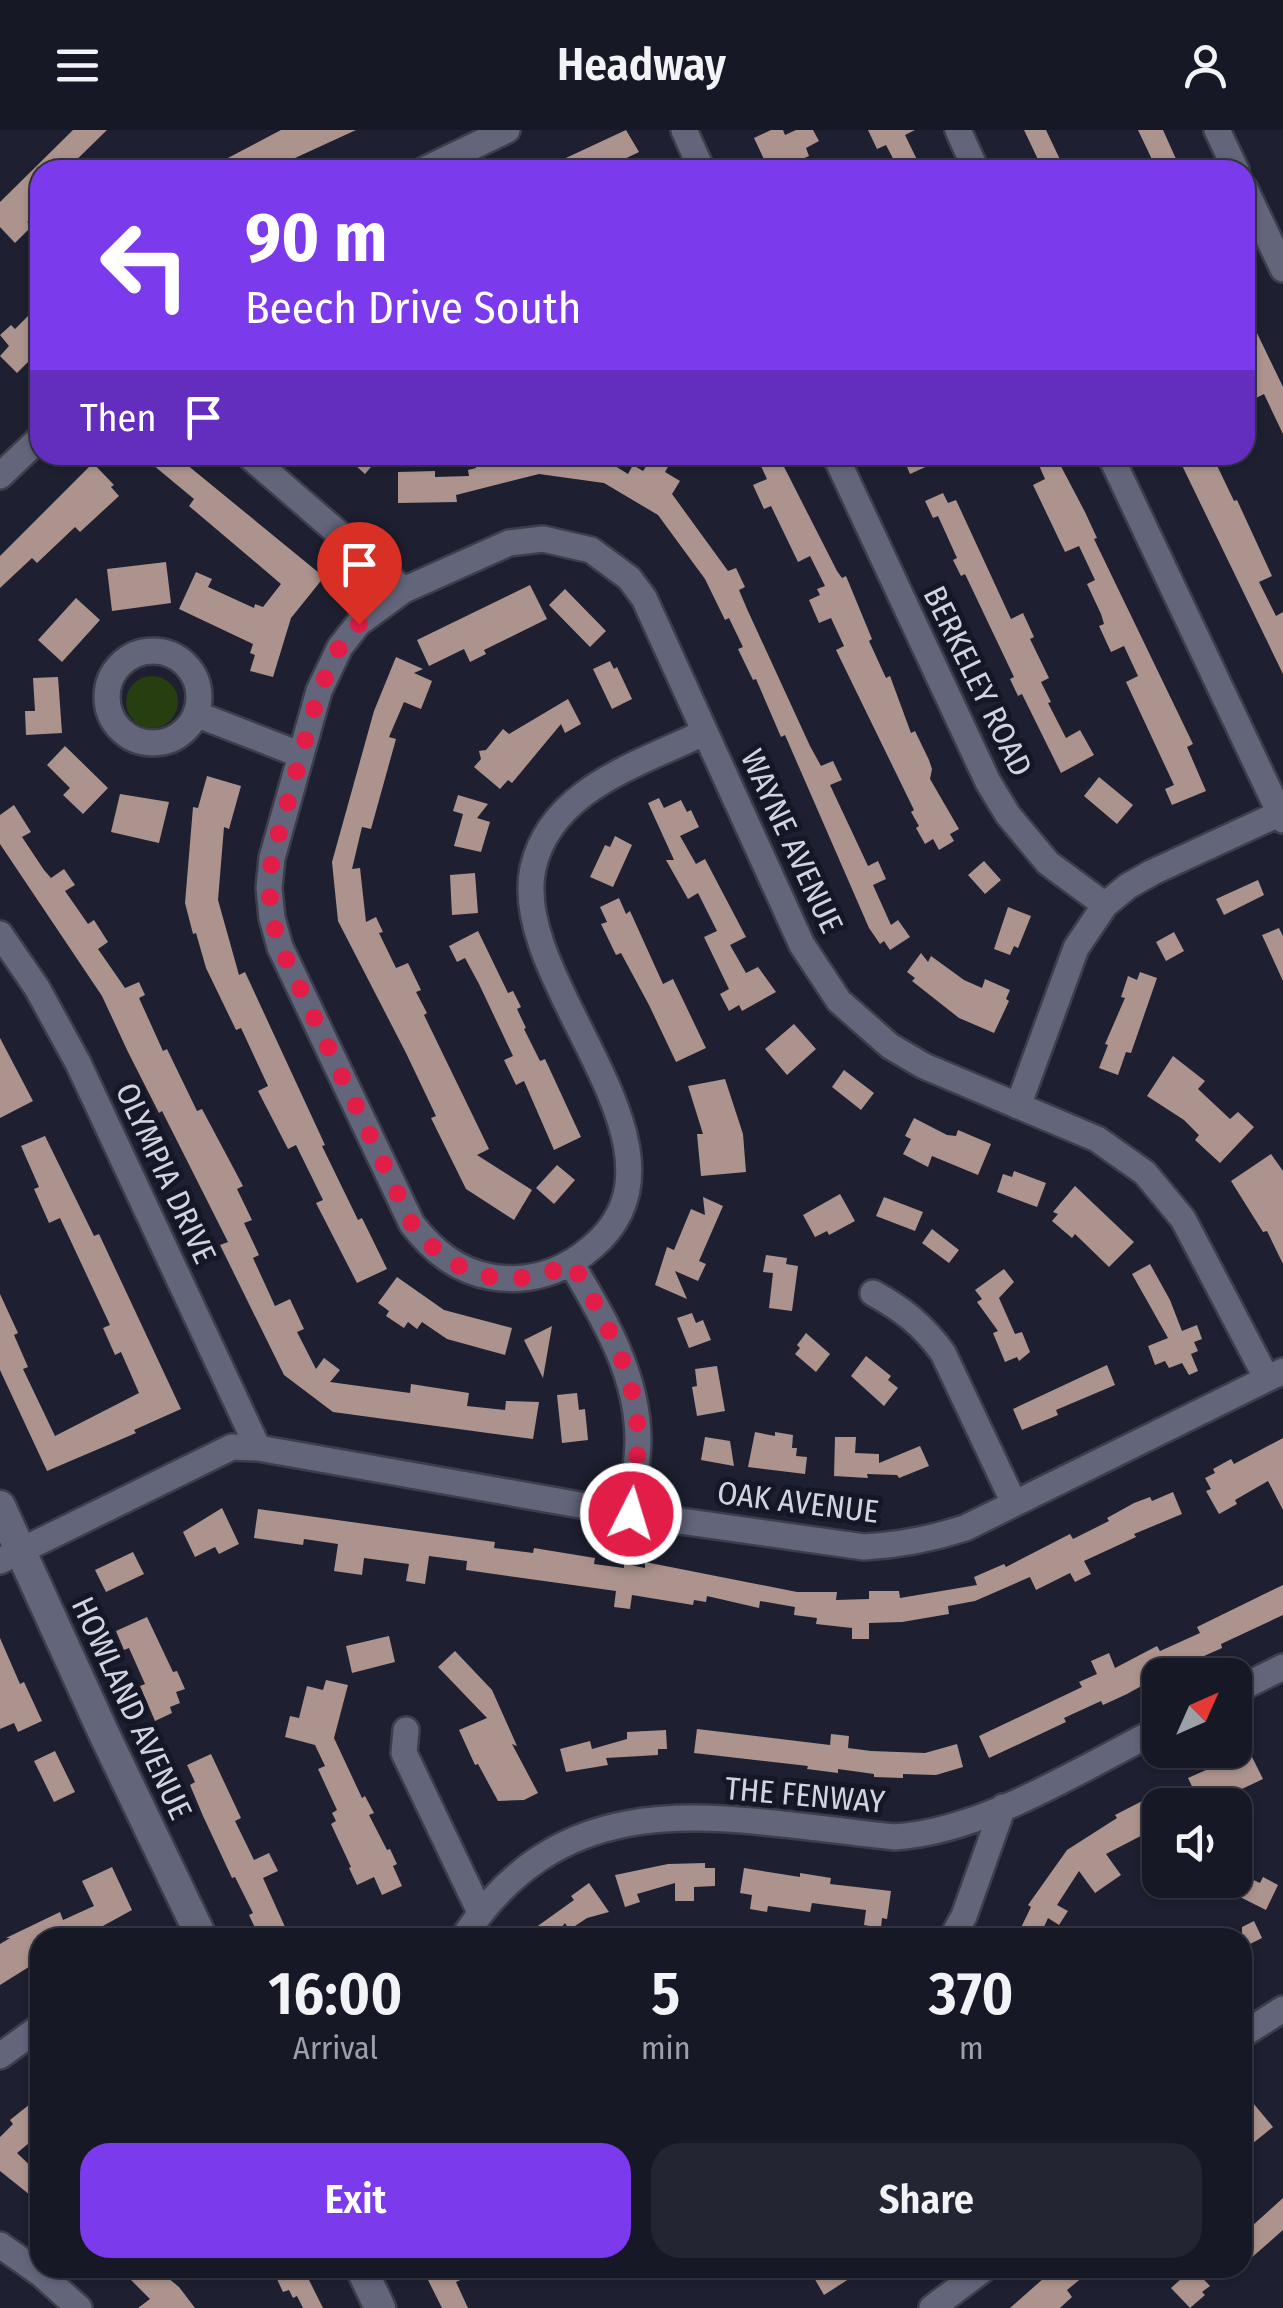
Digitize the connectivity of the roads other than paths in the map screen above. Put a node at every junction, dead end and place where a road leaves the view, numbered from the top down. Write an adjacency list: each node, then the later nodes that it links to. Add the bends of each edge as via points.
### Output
1 (507, 130): 5 (street)
2 (684, 130): 6 (street)
3 (958, 130): 7 (street)
4 (1217, 130): 8 (street)
5 (445, 160)
6 (698, 160)
7 (972, 160)
8 (1231, 160)
9 (1255, 210): 10 (street)
10 (1283, 269)
11 (30, 448): 15 (street)
12 (260, 465): 16 (street)
13 (840, 465): 21 (street, BERKELEY ROAD, via 988,782 1048,863)
14 (1115, 465): 20 (street)
15 (0, 476)
16 (404, 590): 18 (street, WAYNE AVENUE, via 509,543 544,539 591,550 644,598); 19 (street, WAYNE AVENUE, via 340,646)
17 (196, 714): 19 (street)
18 (705, 732): 23 (street, WAYNE AVENUE, via 802,945 840,1001 877,1036 924,1066); 24 (street, via 588,790 552,824 533,868 537,936 629,1154 626,1190 612,1226)
19 (301, 755): 24 (street, WAYNE AVENUE, via 272,858 272,918 412,1224 442,1256 480,1275 531,1278)
20 (1282, 815): 21 (street, via 1153,872)
21 (1105, 906): 23 (street, via 1076,948)
22 (0, 934): 27 (street, OLYMPIA DRIVE, via 78,1063)
23 (1018, 1106): 26 (street, WAYNE AVENUE, via 1122,1154 1166,1194)
24 (572, 1263): 30 (street, via 610,1328 632,1394 638,1442)
25 (872, 1293): 28 (street, via 905,1311 942,1353)
26 (1275, 1375): 28 (street, OAK AVENUE)
27 (258, 1448): 30 (street, OAK AVENUE); 31 (street, OAK AVENUE, via 232,1446)
28 (1014, 1503): 30 (street, OAK AVENUE, via 931,1540 864,1547)
29 (0, 1506): 31 (street, HOWLAND AVENUE)
30 (631, 1514)
31 (10, 1556): 38 (street, HOWLAND AVENUE)
32 (1283, 1667): 33 (street)
33 (1252, 1682)
34 (406, 1730): 37 (street, via 404,1753)
35 (1142, 1738): 36 (street, THE FENWAY)
36 (1003, 1807): 37 (street, THE FENWAY, via 943,1830 895,1837 682,1816 612,1824 547,1852); 40 (street)
37 (480, 1912): 39 (street, THE FENWAY)
38 (197, 1928)
39 (470, 1928)
40 (957, 1928)
41 (1283, 2010): 42 (street)
42 (1252, 2029)
43 (30, 2034): 44 (street)
44 (0, 2056)
45 (0, 2245): 46 (street)
46 (30, 2267)
47 (45, 2278): 50 (street)
48 (366, 2278): 51 (street)
49 (972, 2278): 52 (street)
50 (79, 2308)
51 (380, 2308)
52 (932, 2308)

